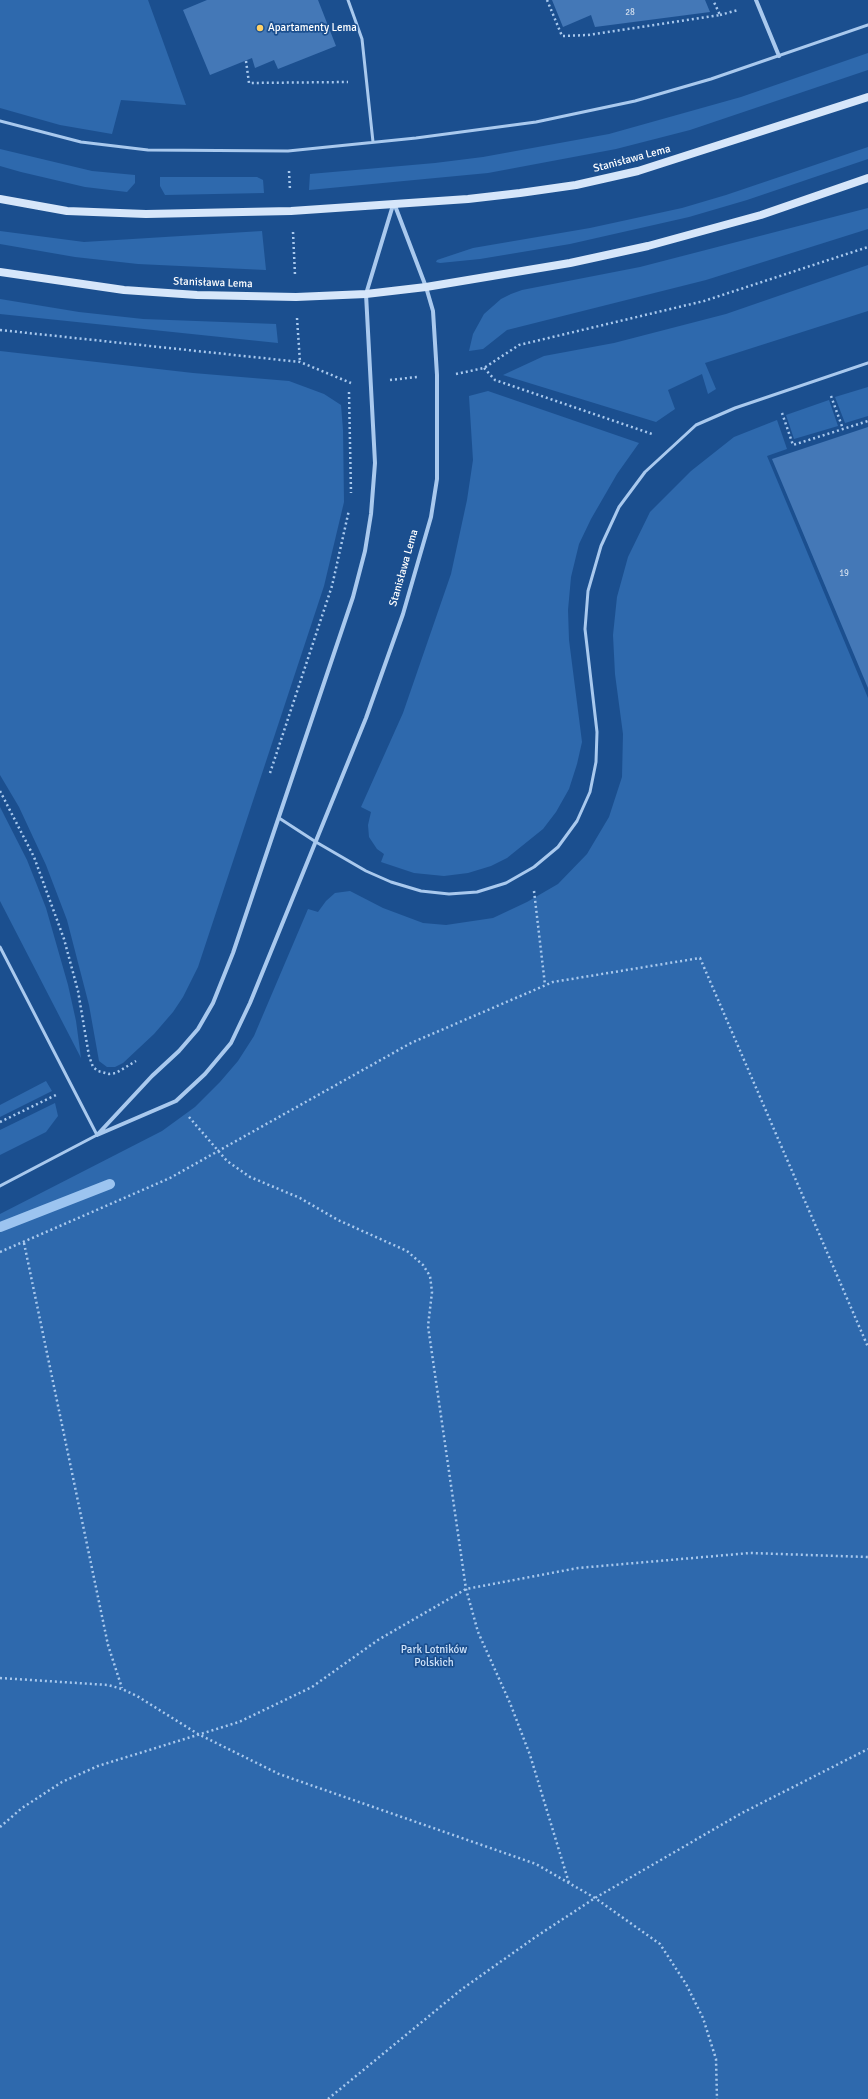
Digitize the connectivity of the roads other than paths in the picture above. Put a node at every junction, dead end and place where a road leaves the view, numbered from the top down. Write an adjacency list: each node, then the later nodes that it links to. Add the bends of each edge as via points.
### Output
1 (348, 0): 7 (lane, via 362,39)
2 (756, 0): 4 (street)
3 (868, 25): 4 (lane)
4 (779, 56): 7 (lane, via 635,101 536,122)
5 (868, 97): 10 (main road, Stanisława Lema, via 638,171 584,183 468,199)
6 (0, 121): 7 (lane, via 81,142 148,150 288,151)
7 (373, 142)
8 (868, 178): 12 (main road, Stanisława Lema, via 761,215 648,246 570,263)
9 (0, 199): 10 (main road, Stanisława Lema, via 67,211 146,214 291,211)
10 (394, 203): 12 (street, Stanisława Lema); 13 (street)
11 (0, 272): 13 (main road, Stanisława Lema, via 124,290 197,295 296,297)
12 (426, 287): 13 (main road, Stanisława Lema); 16 (street, Stanisława Lema, via 433,311 437,375 437,479 431,517 403,614 366,718)
13 (366, 294): 15 (street, via 374,463 371,514 365,550 346,619)
14 (868, 363): 16 (lane, via 736,408 696,425 645,472 619,507 600,546 588,591 585,629 597,732 596,762 590,792 577,821 558,847 534,867 506,883 477,892 449,894 421,891 391,882 366,871)
15 (279, 818): 16 (lane); 18 (street, via 233,953 213,1003 202,1022 179,1050)
16 (316, 842): 18 (street, Stanisława Lema, via 231,1043 205,1074 176,1101)
17 (0, 947): 18 (lane)
18 (97, 1136): 19 (lane)
19 (0, 1186)

